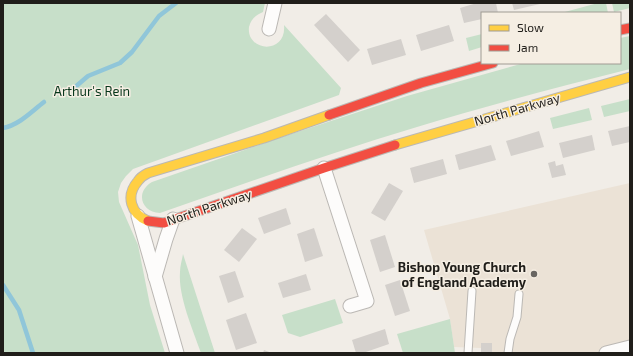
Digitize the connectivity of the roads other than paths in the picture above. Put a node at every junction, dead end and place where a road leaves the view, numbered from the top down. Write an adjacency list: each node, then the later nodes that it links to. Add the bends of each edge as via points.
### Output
1 (275, 3): 2 (street)
2 (269, 29)
3 (488, 64): 6 (street, via 420,83 264,138 148,173 140,177 131,192 133,209)
4 (630, 77): 5 (street, North Parkway)
5 (324, 168): 7 (street, North Parkway); 11 (street, via 367,302)
6 (138, 216): 7 (street, North Parkway, via 155,224); 8 (street)
7 (173, 219): 8 (street)
8 (155, 277): 13 (street)
9 (472, 291): 14 (lane)
10 (519, 294): 15 (lane, via 517,317)
11 (350, 306)
12 (630, 347): 16 (street)
13 (177, 353)
14 (468, 353)
15 (508, 353)
16 (606, 353)

